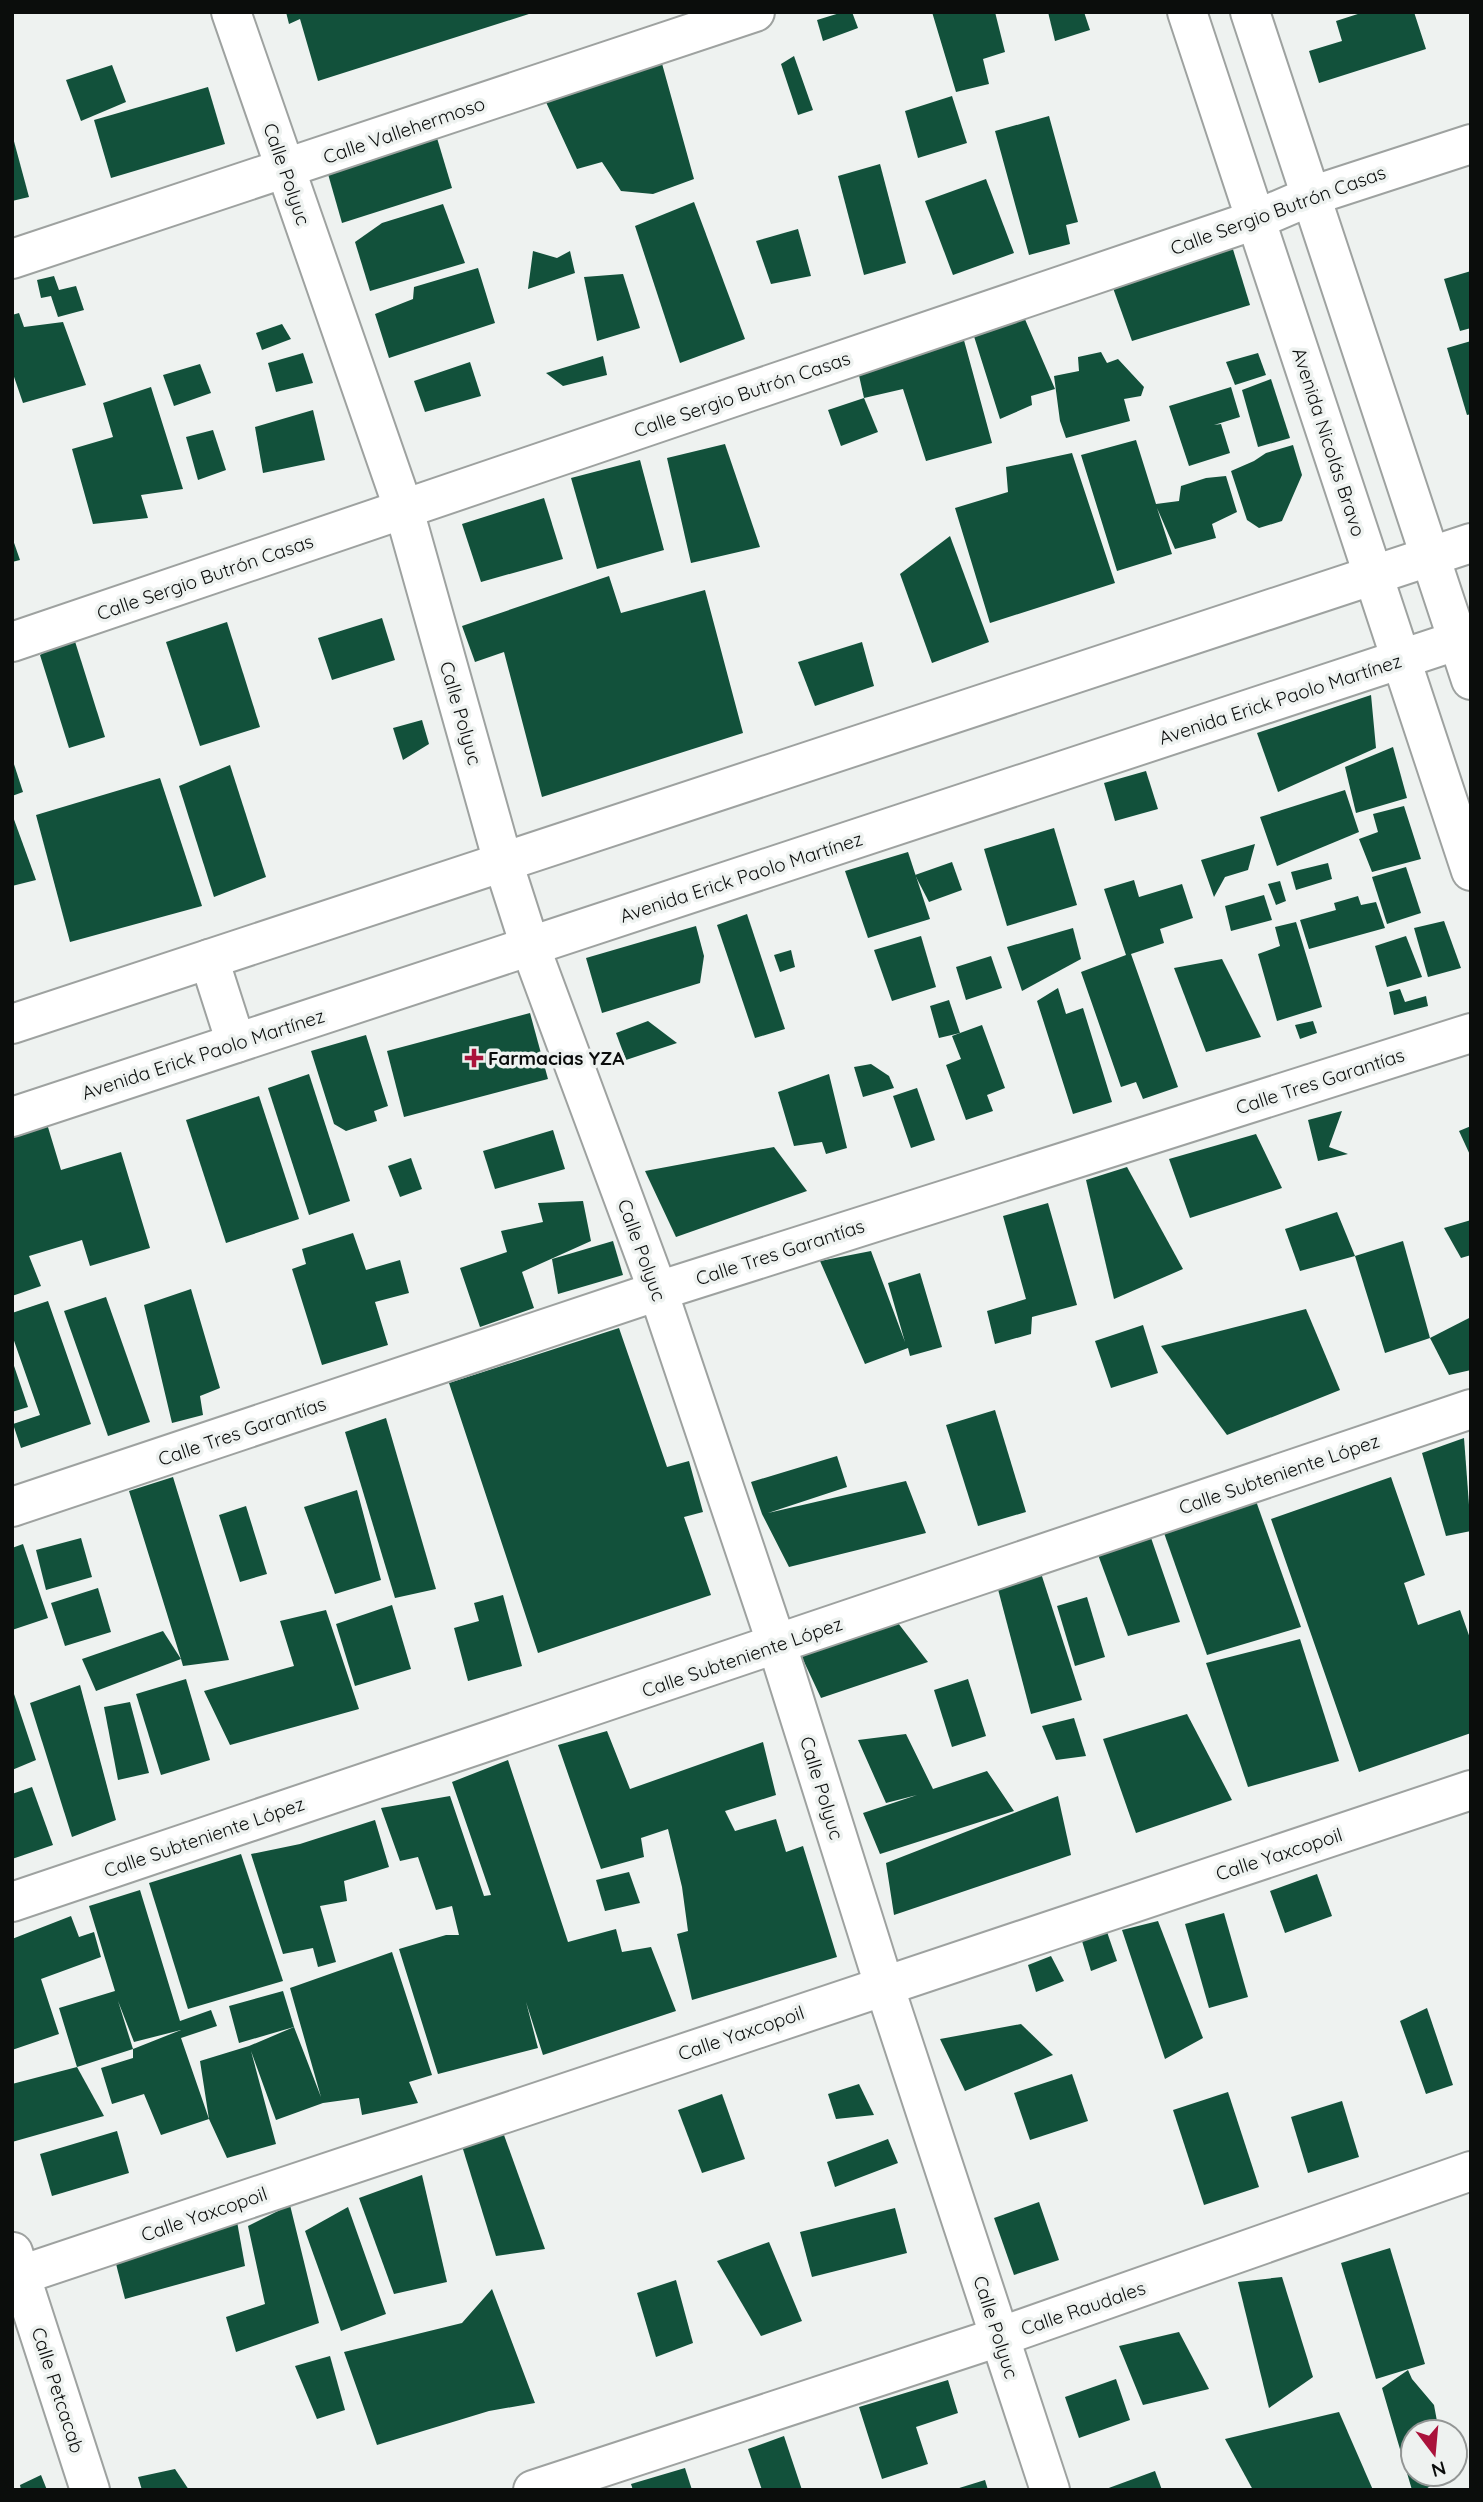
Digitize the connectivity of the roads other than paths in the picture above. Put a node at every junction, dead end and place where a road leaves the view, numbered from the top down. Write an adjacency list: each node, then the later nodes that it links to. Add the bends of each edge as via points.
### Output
1 (231, 12): 6 (street, Calle Polyuc)
2 (755, 12): 6 (street, Calle Vallehermoso)
3 (1187, 12): 8 (street, Avenida Nicolás Bravo)
4 (1250, 12): 7 (street)
5 (1471, 144): 7 (street, Calle Sergio Butrón Casas)
6 (286, 170): 9 (street, Calle Vallehermoso); 10 (street, Calle Polyuc)
7 (1311, 197): 8 (street, Calle Sergio Butrón Casas); 12 (street)
8 (1255, 220): 10 (street, Calle Sergio Butrón Casas); 13 (street, Avenida Nicolás Bravo)
9 (12, 259)
10 (404, 510): 15 (street, Calle Sergio Butrón Casas); 18 (street, Calle Polyuc)
11 (1471, 543): 12 (street)
12 (1430, 556): 13 (street); 14 (street)
13 (1373, 575): 16 (street, Avenida Nicolás Bravo); 18 (street)
14 (1464, 639): 16 (street, Avenida Erick Paolo Martínez); 17 (street)
15 (12, 642)
16 (1401, 659): 19 (street, Avenida Nicolás Bravo); 20 (street, Avenida Erick Paolo Martínez)
17 (1471, 680)
18 (503, 862): 20 (street, Calle Polyuc); 21 (street)
19 (1471, 872)
20 (530, 946): 24 (street, Avenida Erick Paolo Martínez); 26 (street, Calle Polyuc)
21 (209, 959): 22 (street); 24 (street)
22 (12, 1024)
23 (1471, 1033): 26 (street, Calle Tres Garantías)
24 (236, 1044): 25 (street, Avenida Erick Paolo Martínez)
25 (12, 1117)
26 (658, 1291): 28 (street, Calle Tres Garantías); 29 (street, Calle Polyuc)
27 (1471, 1409): 29 (street, Calle Subteniente López)
28 (12, 1507)
29 (777, 1645): 31 (street, Calle Subteniente López); 32 (street, Calle Polyuc)
30 (1471, 1790): 32 (street, Calle Yaxcopoil)
31 (12, 1902)
32 (884, 1985): 34 (street, Calle Yaxcopoil); 35 (street, Calle Polyuc)
33 (1471, 2172): 35 (street, Calle Raudales)
34 (15, 2268): 36 (street, Calle Petcacab)
35 (999, 2337): 37 (street, Calle Raudales); 38 (street, Calle Polyuc)
36 (90, 2490)
37 (533, 2490)
38 (1050, 2490)

